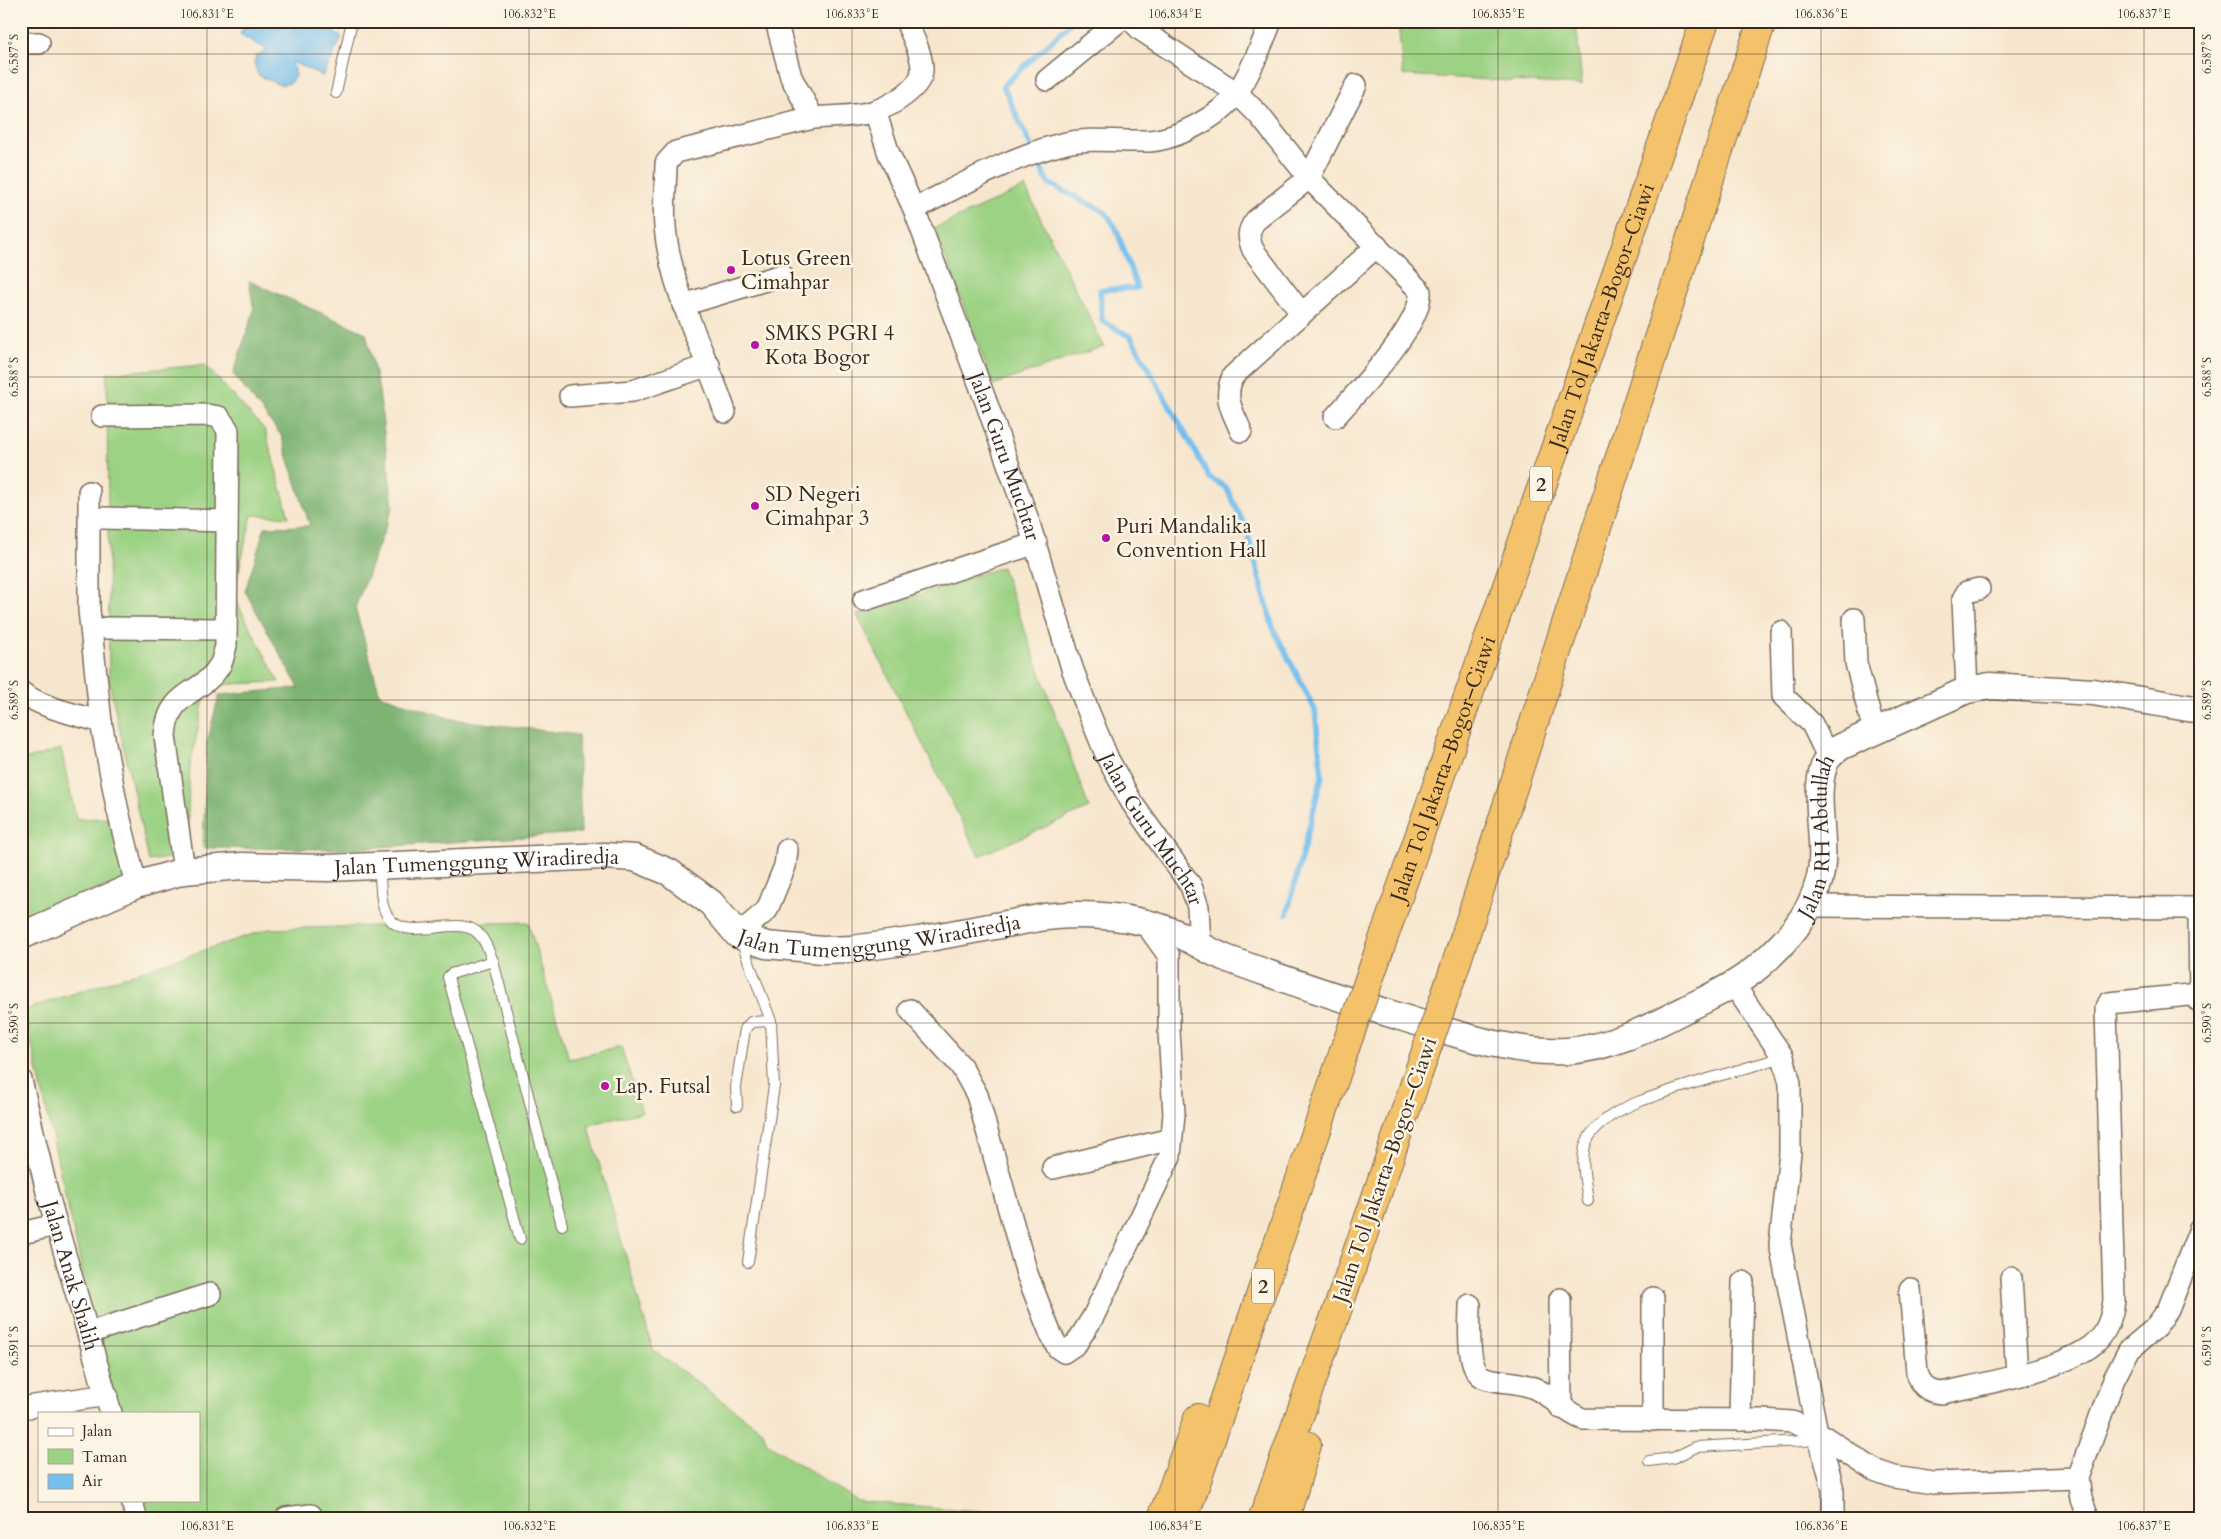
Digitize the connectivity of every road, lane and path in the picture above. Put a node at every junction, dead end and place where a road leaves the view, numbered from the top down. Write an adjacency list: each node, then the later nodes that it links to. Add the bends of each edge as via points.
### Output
1 (352, 21): 11 (lane)
2 (776, 21): 14 (street, via 791,77)
3 (906, 21): 13 (street, via 923,70 918,83 907,94)
4 (1119, 21): 9 (street)
5 (1271, 21): 12 (street)
6 (1705, 21): 65 (highway, Jalan Tol Jakarta–Bogor–Ciawi / 2, bridge)
7 (1762, 21): 79 (highway, Jalan Tol Jakarta–Bogor–Ciawi, bridge, via 1454,970)
8 (1140, 24): 12 (street)
9 (1047, 80)
10 (1356, 85): 15 (street)
11 (336, 93)
12 (1236, 93): 15 (street); 16 (street, via 1207,119 1167,138 1064,143 1018,158)
13 (875, 111): 14 (street); 16 (street, Jalan Guru Muchtar, via 889,154)
14 (813, 118): 19 (street, via 676,152 666,163 665,227)
15 (1309, 178): 17 (street); 20 (street, via 1256,220 1249,233 1253,250)
16 (914, 209): 30 (street, Jalan Guru Muchtar)
17 (1377, 246): 20 (street); 25 (street, via 1420,291 1421,299 1418,309 1383,363)
18 (782, 275): 19 (street)
19 (683, 305): 21 (street)
20 (1302, 314): 26 (street, via 1233,376 1228,387 1228,399)
21 (709, 365): 22 (street, via 633,391); 23 (street)
22 (570, 396)
23 (725, 412)
24 (102, 416): 29 (street, via 219,417 228,430)
25 (1335, 417)
26 (1241, 431)
27 (89, 492): 40 (street, via 89,610)
28 (102, 518): 29 (street)
29 (227, 521): 35 (street)
30 (1036, 543): 32 (street); 51 (street, Jalan Guru Muchtar, via 1072,668 1089,714 1132,803 1191,886 1198,906)
31 (1978, 589): 37 (street, via 1966,592 1963,598)
32 (864, 600)
33 (1854, 620): 41 (street, via 1856,663)
34 (106, 628): 35 (street)
35 (226, 629): 45 (street, via 226,646 220,665 206,680 178,700 166,721 165,736)
36 (1781, 632): 42 (street, via 1783,696 1812,724)
37 (1967, 690): 39 (street, Jalan RH Abdullah, via 1990,686 2094,692); 41 (street, Jalan RH Abdullah)
38 (21, 692): 40 (street, via 36,702)
39 (2200, 710)
40 (101, 722): 46 (street)
41 (1874, 731): 42 (street, Jalan RH Abdullah, via 1840,747)
42 (1828, 757): 47 (street, Jalan RH Abdullah, via 1823,766 1821,786 1820,879)
43 (787, 850): 49 (street, via 777,889 767,910)
44 (379, 866): 45 (street, Jalan Tumenggung Wiradiredja, via 242,866); 49 (street, Jalan Tumenggung Wiradiredja, via 543,857 635,858 669,872 696,891 711,903); 52 (lane, via 384,909 391,919 401,927 416,929 465,926 482,938)
45 (184, 871): 46 (street, Jalan Tumenggung Wiradiredja)
46 (136, 885): 50 (street, Jalan Tumenggung Wiradiredja)
47 (1811, 906): 53 (street, Jalan RH Abdullah, via 1779,947); 54 (street, via 2195,908 2199,914)
48 (1146, 924): 49 (street, Jalan Tumenggung Wiradiredja, via 1110,917 1064,915 918,940 832,950 766,945); 51 (street, Jalan Tumenggung Wiradiredja, via 1175,932); 63 (street, via 1169,956 1174,1114)
49 (738, 935): 58 (lane)
50 (21, 936)
51 (1200, 946): 59 (street, Jalan Tumenggung Wiradiredja, via 1358,1004)
52 (493, 961): 68 (lane); 71 (lane, via 448,977)
53 (1734, 985): 59 (street, Jalan RH Abdullah, via 1632,1035 1588,1049 1544,1050); 60 (street)
54 (2200, 985): 55 (street)
55 (2199, 994): 56 (street); 82 (street, via 2109,1003 2106,1008 2112,1313 2107,1327 2091,1347 2052,1365)
56 (2200, 1002)
57 (910, 1010): 63 (street, via 960,1066 977,1095 1027,1274 1051,1335 1064,1352 1076,1344 1097,1308 1170,1156)
58 (771, 1021): 62 (lane, via 751,1022 745,1029 736,1087); 72 (lane, via 774,1086)
59 (1461, 1035)
60 (1783, 1057): 66 (lane, via 1636,1102 1604,1121 1586,1142); 88 (street, via 1790,1083 1790,1152 1780,1244)
61 (21, 1080): 67 (street, Jalan Anak Shalih)
62 (737, 1106)
63 (1171, 1139): 64 (street)
64 (1053, 1168)
65 (1295, 1193): 95 (highway, via 1248,1291); 96 (highway, Jalan Tol Jakarta–Bogor–Ciawi / 2)
66 (1588, 1201)
67 (56, 1224): 70 (street); 81 (street, Jalan Anak Shalih)
68 (562, 1225)
69 (2200, 1229): 90 (street, via 2168,1310 2122,1361)
70 (21, 1233)
71 (520, 1239)
72 (748, 1262)
73 (2011, 1278): 82 (street)
74 (1743, 1282): 87 (street)
75 (1910, 1290): 82 (street, via 1917,1372 1920,1383 1926,1388 1933,1393 1942,1393)
76 (210, 1294): 81 (street)
77 (1653, 1298): 86 (street)
78 (1560, 1299): 85 (street)
79 (1339, 1305): 97 (highway, Jalan Tol Jakarta–Bogor–Ciawi); 98 (highway, via 1307,1443)
80 (1470, 1305): 85 (street, via 1472,1364 1478,1374 1523,1384 1548,1396)
81 (88, 1333): 83 (street, Jalan Anak Shalih)
82 (2017, 1375)
83 (109, 1404): 84 (street)
84 (21, 1408)
85 (1561, 1408): 86 (street, via 1583,1419)
86 (1653, 1420): 87 (street)
87 (1740, 1420): 88 (street, via 1792,1422)
88 (1818, 1436): 89 (lane, via 1696,1447 1673,1458); 90 (street, via 1874,1470 1913,1481); 99 (street, via 1833,1490)
89 (1648, 1461)
90 (2078, 1478): 100 (street)
91 (132, 1502): 93 (street)
92 (311, 1516): 94 (street)
93 (136, 1518)
94 (286, 1518)
95 (1162, 1518)
96 (1184, 1518)
97 (1262, 1518)
98 (1285, 1518)
99 (1833, 1518)
100 (2088, 1518)

